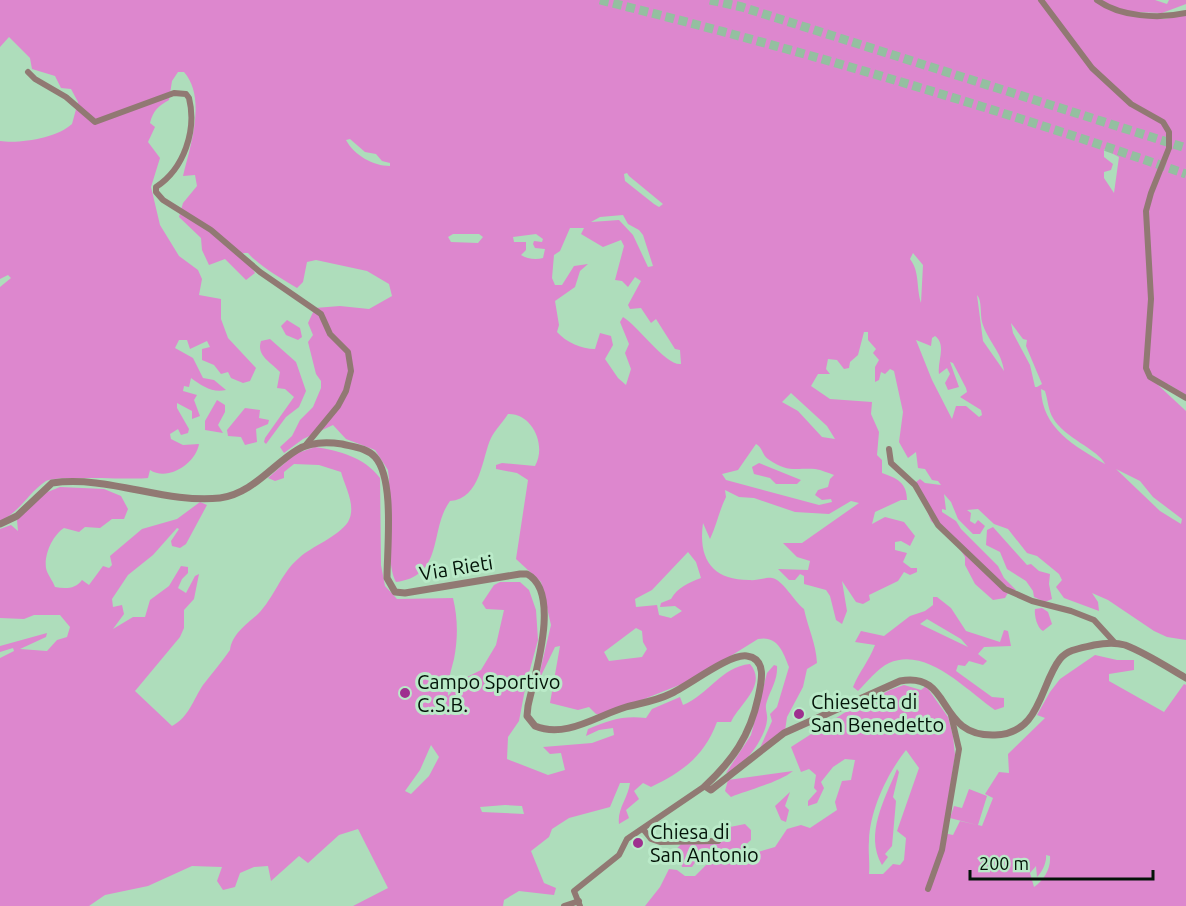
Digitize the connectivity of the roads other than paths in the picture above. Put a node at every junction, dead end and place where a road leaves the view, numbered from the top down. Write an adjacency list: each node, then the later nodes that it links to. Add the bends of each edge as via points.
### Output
1 (1041, 0): 5 (street, via 1092,68 1131,104 1167,127 1169,148 1146,212 1151,299 1146,368 1150,377)
2 (1097, 0): 3 (street, via 1138,14 1165,17)
3 (1186, 13)
4 (28, 72): 6 (street, via 95,122 174,93 189,98 191,120 182,160 156,186 156,192 321,314 330,334 351,361 350,381 338,406)
5 (1186, 398)
6 (305, 446): 8 (street, via 243,491 224,497 199,498 113,483 62,482 46,487 17,516); 12 (street, Via Rieti, via 334,443 360,448 381,465 386,480 387,578 395,592 520,574 527,574 537,583 546,621 528,706 527,716 535,726 549,730 587,724 625,707 669,695 736,657 749,656 758,662 762,672 748,733 732,759)
7 (890, 448): 9 (street, via 891,463 915,485 938,525 1005,589 1094,620)
8 (0, 524)
9 (1115, 643): 10 (street); 11 (street, via 1072,650 1061,658 1037,708 1013,731 994,735 975,732)
10 (1186, 678)
11 (951, 715): 12 (street, via 929,683 918,679 900,681 784,733 715,790); 15 (street, via 959,749 942,850)
12 (705, 786): 13 (street)
13 (643, 829): 14 (street, via 651,839 660,842); 16 (street, via 627,839 619,855 605,868 574,891)
14 (718, 841)
15 (928, 889)
16 (580, 903): 17 (street)
17 (564, 906)

